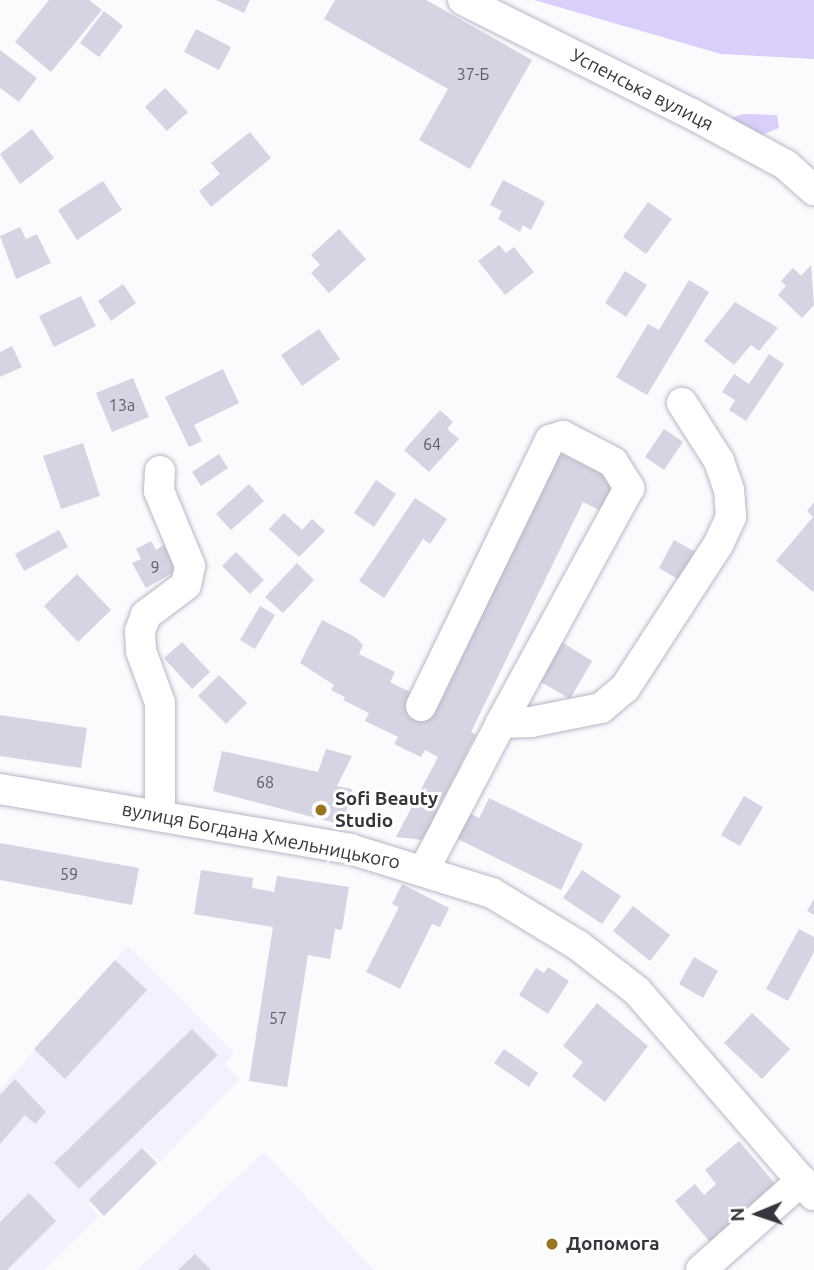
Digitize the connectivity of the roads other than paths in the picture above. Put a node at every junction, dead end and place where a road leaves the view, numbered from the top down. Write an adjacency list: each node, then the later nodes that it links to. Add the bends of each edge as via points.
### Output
1 (463, 0): 2 (street, Успенська вулиця, via 786,165)
2 (814, 190)
3 (681, 403): 6 (street, via 719,461 729,490 731,517 718,545 625,688 601,708)
4 (159, 471): 8 (street, via 159,492 190,566 186,584 146,615 139,631 141,651 160,704)
5 (421, 706): 6 (street, via 550,440 563,436 613,462 629,488)
6 (501, 723): 9 (street)
7 (0, 789): 8 (street, вулиця Богдана Хмельницького)
8 (160, 815): 9 (street, вулиця Богдана Хмельницького, via 350,849)
9 (425, 868): 10 (street, вулиця Богдана Хмельницького, via 492,893 579,946 638,991)
10 (808, 1187): 11 (street)
11 (701, 1270)

